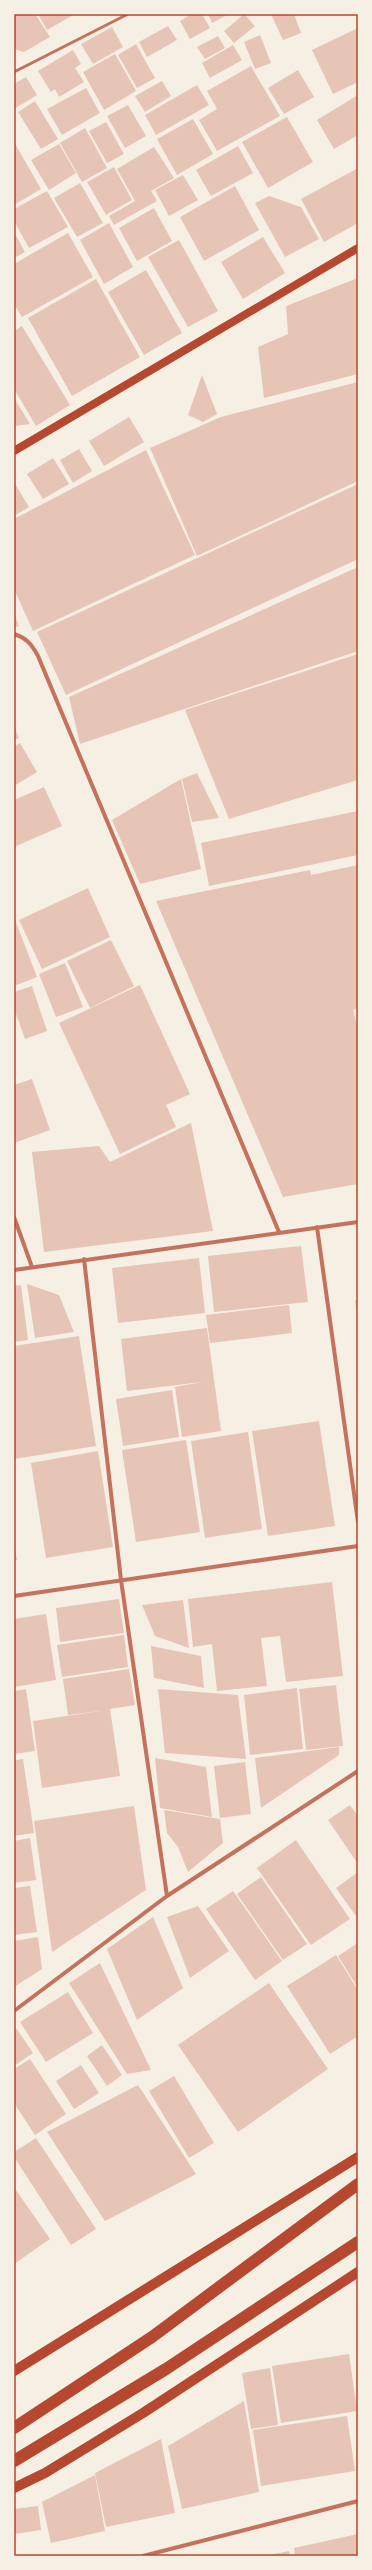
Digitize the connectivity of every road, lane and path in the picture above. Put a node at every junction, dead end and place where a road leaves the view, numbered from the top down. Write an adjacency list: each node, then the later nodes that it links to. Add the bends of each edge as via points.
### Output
1 (128, 14): 2 (lane)
2 (14, 72)
3 (358, 248): 4 (main road)
4 (14, 451)
5 (14, 634): 9 (street, via 23,637 32,645 38,656)
6 (14, 1217): 11 (street)
7 (358, 1222): 8 (street)
8 (317, 1227): 9 (street); 13 (street)
9 (279, 1232): 10 (street)
10 (84, 1259): 11 (street); 15 (street)
11 (32, 1267): 12 (street)
12 (14, 1270)
13 (358, 1522)
14 (358, 1546): 15 (street)
15 (121, 1580): 16 (street); 18 (street)
16 (14, 1596)
17 (358, 1771): 18 (street)
18 (167, 1896): 19 (street)
19 (14, 2011)
20 (358, 2157): 24 (main road)
21 (358, 2184): 25 (highway, via 152,2337)
22 (358, 2242): 26 (highway, via 166,2369)
23 (358, 2272): 27 (main road, via 143,2414 45,2473)
24 (14, 2371)
25 (14, 2428)
26 (14, 2462)
27 (14, 2488)
28 (358, 2501): 29 (street)
29 (143, 2556)

